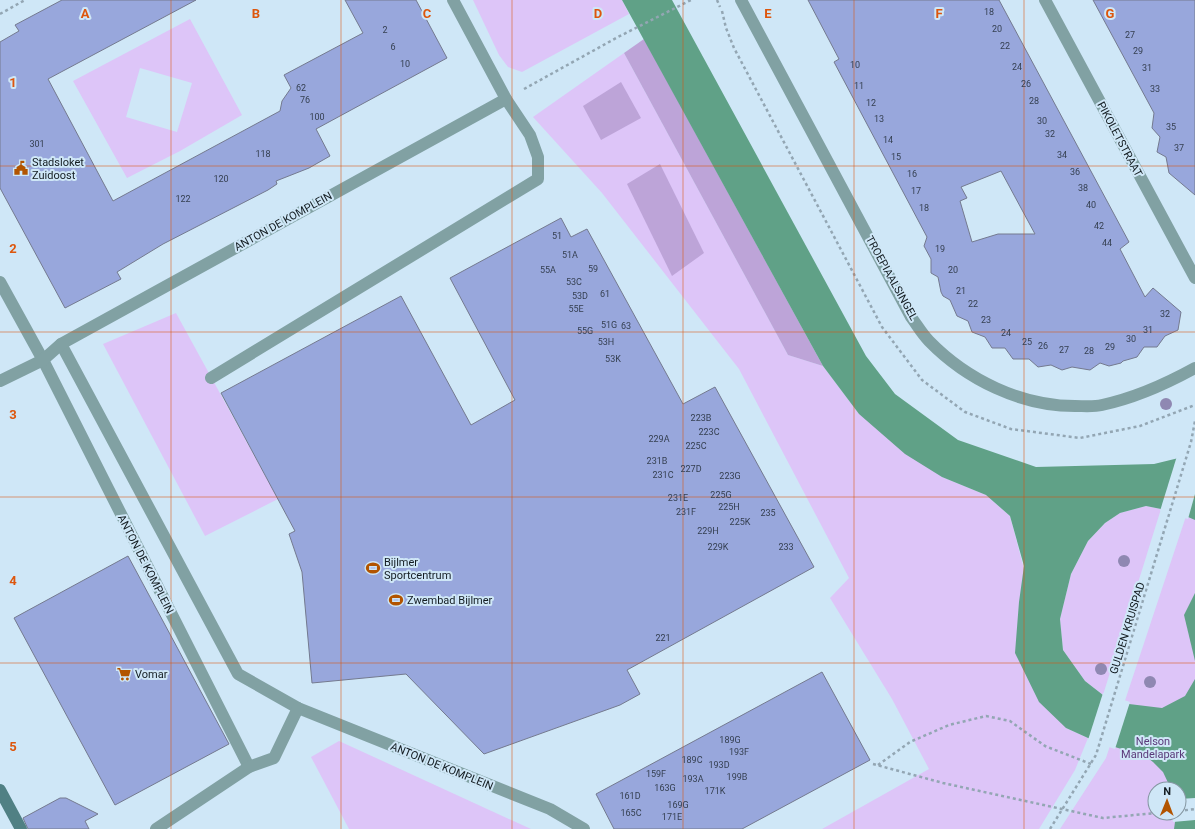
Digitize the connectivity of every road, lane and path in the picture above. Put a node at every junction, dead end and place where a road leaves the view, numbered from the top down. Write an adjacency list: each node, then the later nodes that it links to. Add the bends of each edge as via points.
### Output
1 (25, 0): 6 (path)
2 (453, 0): 7 (street)
3 (691, 0): 7 (path)
4 (741, 0): 12 (street, TROEPIAALSINGEL, via 911,317 929,341 950,359 975,378 1001,390 1031,401 1059,406 1101,406 1142,393)
5 (1045, 0): 8 (street, PIKOLETSTRAAT)
6 (0, 14)
7 (506, 99): 10 (street, ANTON DE KOMPLEIN); 13 (street, via 530,135 538,157 538,179)
8 (1195, 278)
9 (0, 282): 11 (street, ANTON DE KOMPLEIN)
10 (61, 344): 11 (street, ANTON DE KOMPLEIN); 16 (street, ANTON DE KOMPLEIN, via 238,674)
11 (43, 360): 14 (street, ANTON DE KOMPLEIN); 20 (street, ANTON DE KOMPLEIN)
12 (1195, 368)
13 (212, 378)
14 (0, 382)
15 (1195, 422): 18 (path, GULDEN KRUISPAD, via 1118,684 1096,755)
16 (298, 708): 20 (street, via 274,758); 26 (street, ANTON DE KOMPLEIN, via 550,809)
17 (873, 764): 19 (path)
18 (1090, 764): 19 (path, via 1044,746 1010,721 986,716 949,725 910,742); 22 (path, GULDEN KRUISPAD)
19 (878, 766): 22 (path)
20 (249, 767): 25 (street)
21 (0, 790): 24 (street)
22 (1064, 809): 23 (path, via 1103,818); 27 (path, GULDEN KRUISPAD)
23 (1147, 814)
24 (21, 829)
25 (156, 829)
26 (584, 829)
27 (1050, 829)

